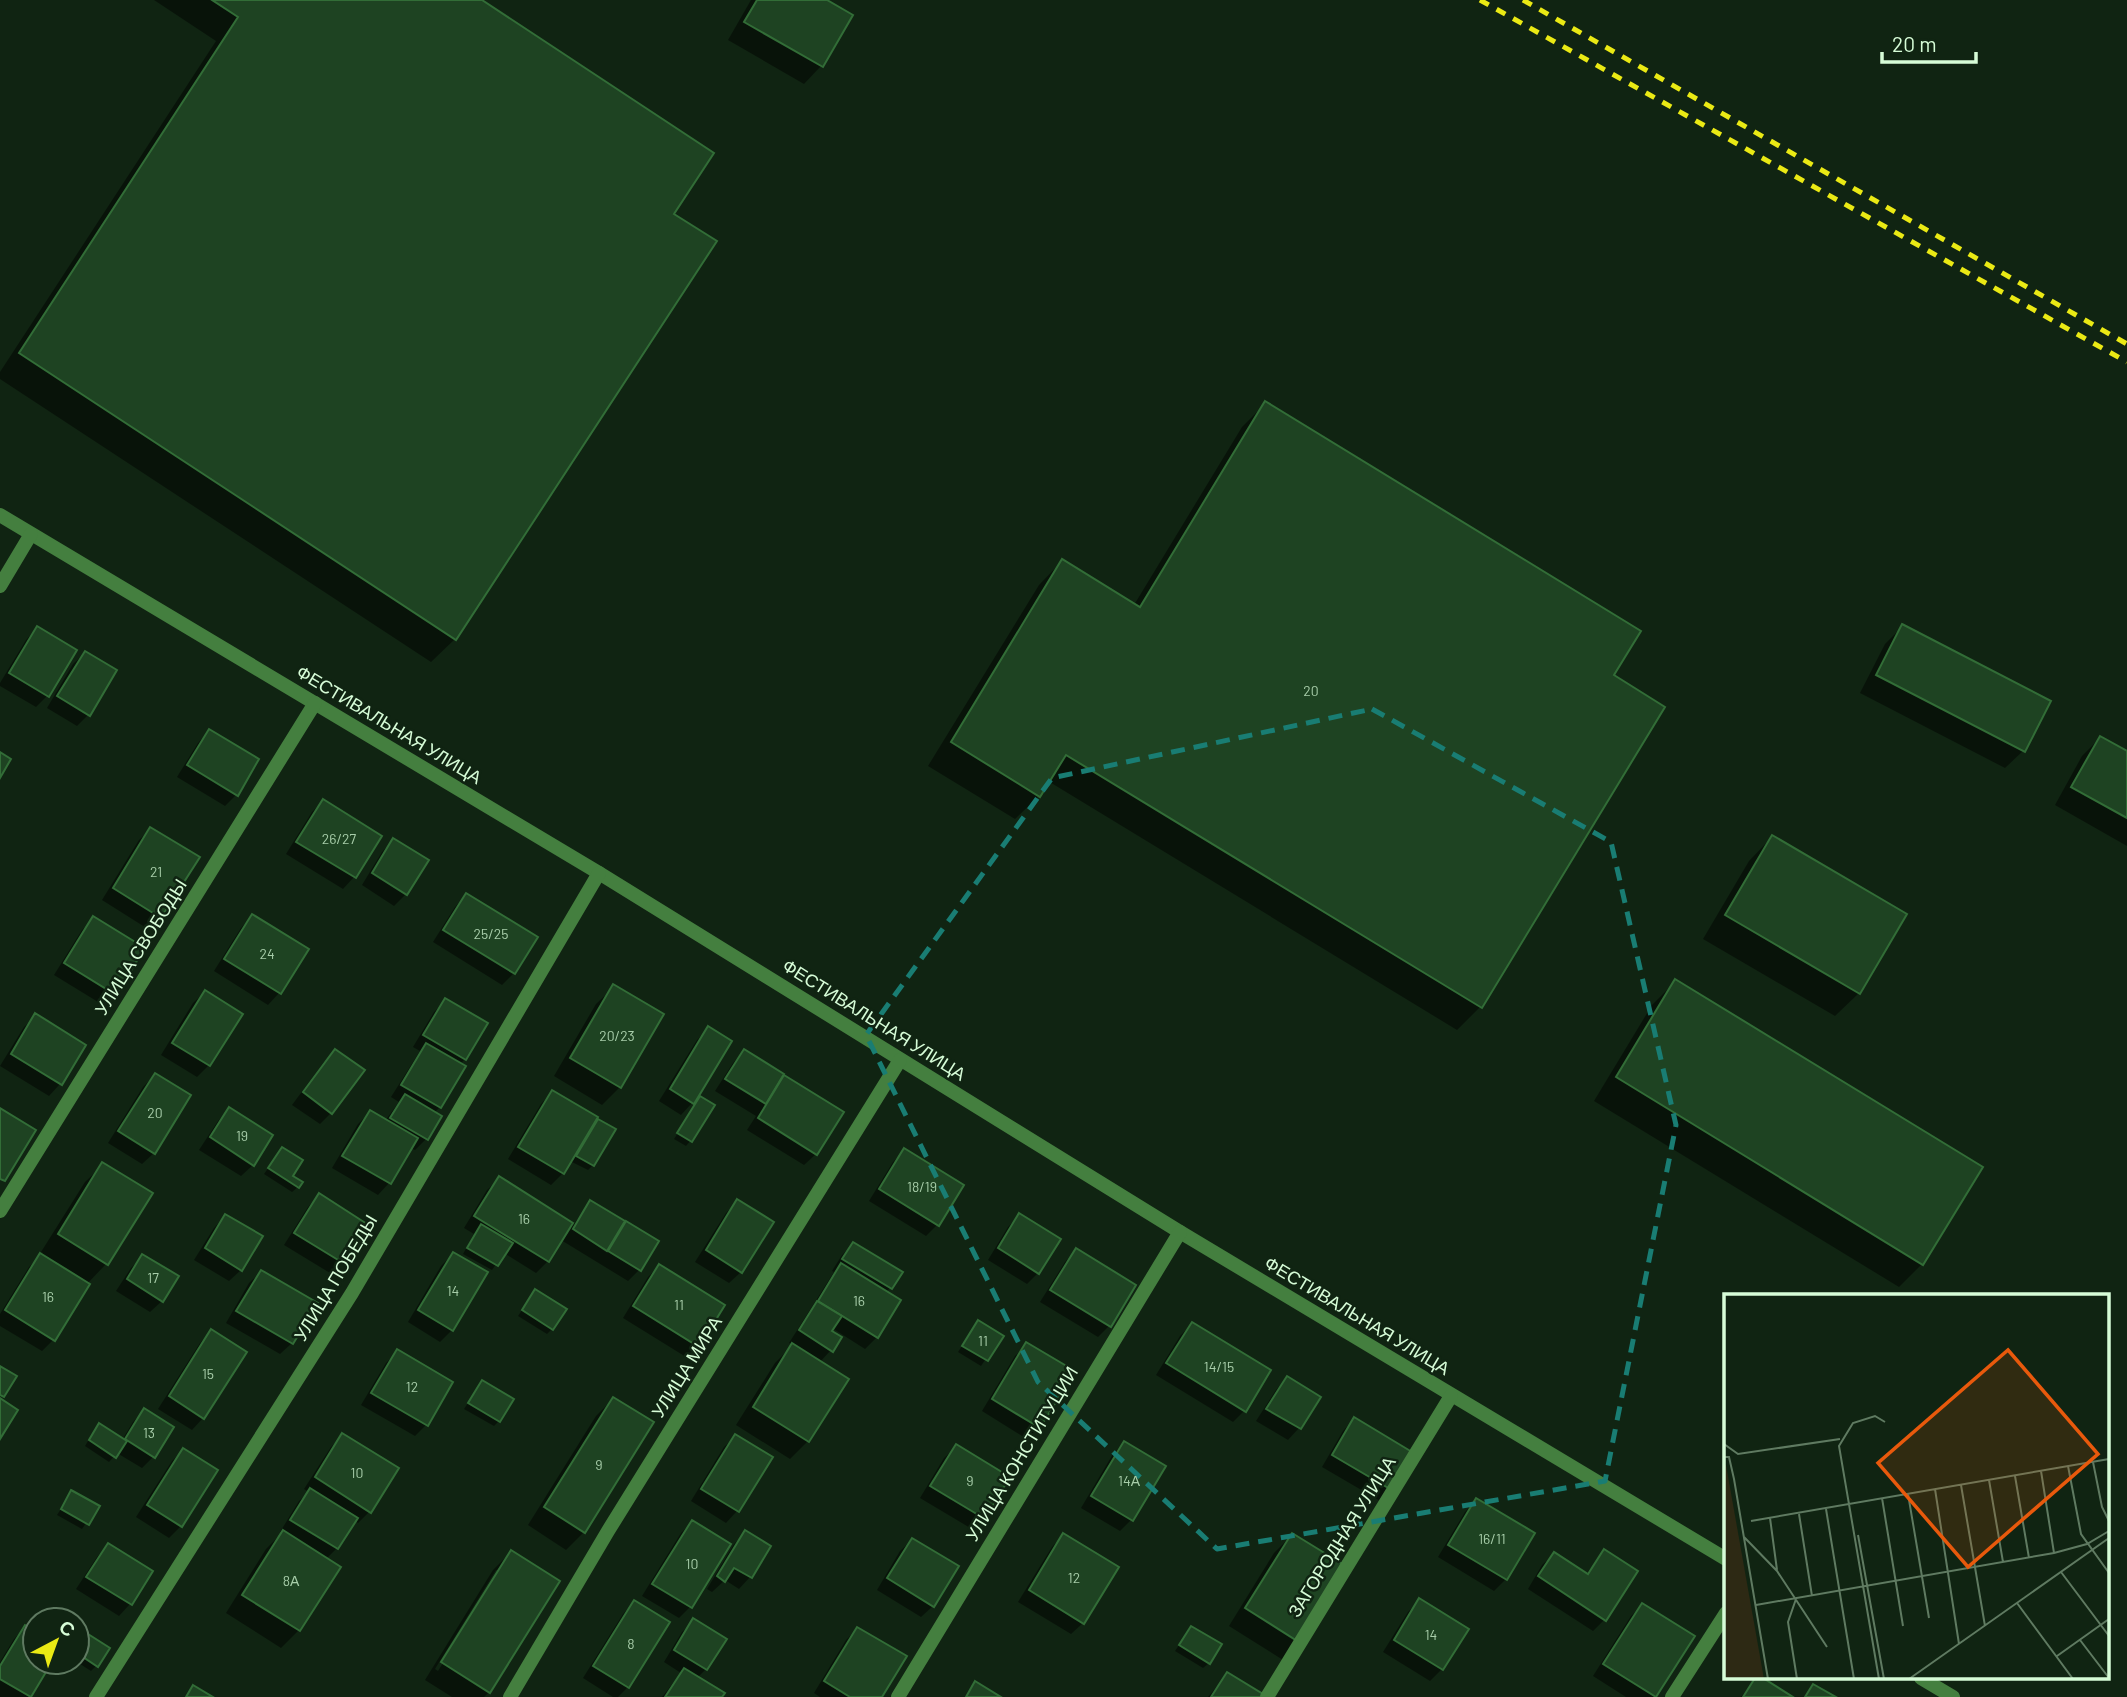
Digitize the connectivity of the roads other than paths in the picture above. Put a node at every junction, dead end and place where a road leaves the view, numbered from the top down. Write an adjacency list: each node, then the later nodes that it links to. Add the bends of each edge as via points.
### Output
1 (0, 515): 2 (street, ФЕСТИВАЛЬНАЯ УЛИЦА)
2 (32, 534): 3 (street); 4 (street, ФЕСТИВАЛЬНАЯ УЛИЦА)
3 (0, 586)
4 (315, 704): 5 (street, ФЕСТИВАЛЬНАЯ УЛИЦА); 7 (street, УЛИЦА СВОБОДЫ)
5 (598, 873): 6 (street, ФЕСТИВАЛЬНАЯ УЛИЦА); 13 (street, УЛИЦА ПОБЕДЫ, via 352,1293)
6 (900, 1059): 8 (street, ФЕСТИВАЛЬНАЯ УЛИЦА); 14 (street, УЛИЦА МИРА)
7 (0, 1211)
8 (1180, 1231): 9 (street, ФЕСТИВАЛЬНАЯ УЛИЦА); 15 (street, УЛИЦА КОНСТИТУЦИИ)
9 (1451, 1396): 10 (street, ФЕСТИВАЛЬНАЯ УЛИЦА); 16 (street, ЗАГОРОДНАЯ УЛИЦА)
10 (1724, 1558)
11 (1724, 1616): 17 (street)
12 (1924, 1680): 18 (street)
13 (96, 1697)
14 (510, 1697)
15 (898, 1697)
16 (1266, 1697)
17 (1672, 1697)
18 (1953, 1697)

